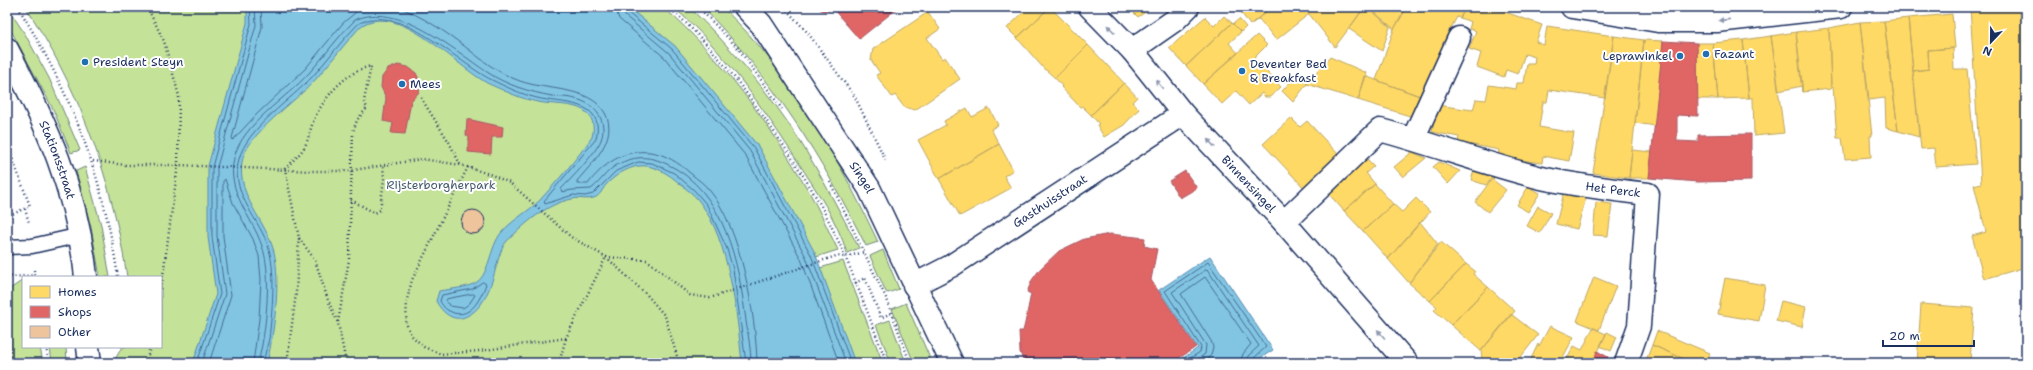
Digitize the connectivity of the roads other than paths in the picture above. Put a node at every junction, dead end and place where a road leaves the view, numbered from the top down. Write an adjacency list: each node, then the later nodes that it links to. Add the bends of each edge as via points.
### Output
1 (745, 7): 15 (street, Singel, via 761,24 869,188)
2 (1090, 7): 8 (street, Binnensingel, one-way to 2)
3 (1188, 7): 8 (street, via 1175,20)
4 (1572, 7): 5 (street, one-way to 4, via 1717,21 1658,21)
5 (1835, 7)
6 (1459, 38): 10 (street)
7 (7, 49): 12 (street, Stationsstraat, via 43,119 64,174)
8 (1132, 50): 9 (street, Binnensingel, one-way to 8)
9 (1183, 114): 11 (street, Binnensingel, one-way to 9); 15 (street, Gasthuisstraat, via 950,266)
10 (1413, 139): 11 (street, Het Perck, via 1380,130); 20 (street, Het Perck, via 1474,159 1546,178 1648,194 1639,326)
11 (1284, 222): 19 (street, Binnensingel, one-way to 11)
12 (81, 235): 13 (lane, via 32,246); 14 (street, Stationsstraat)
13 (7, 247)
14 (86, 276)
15 (914, 285): 18 (street, Singel)
16 (88, 348): 17 (street)
17 (90, 363)
18 (952, 363)
19 (1407, 363)
20 (1626, 363)

